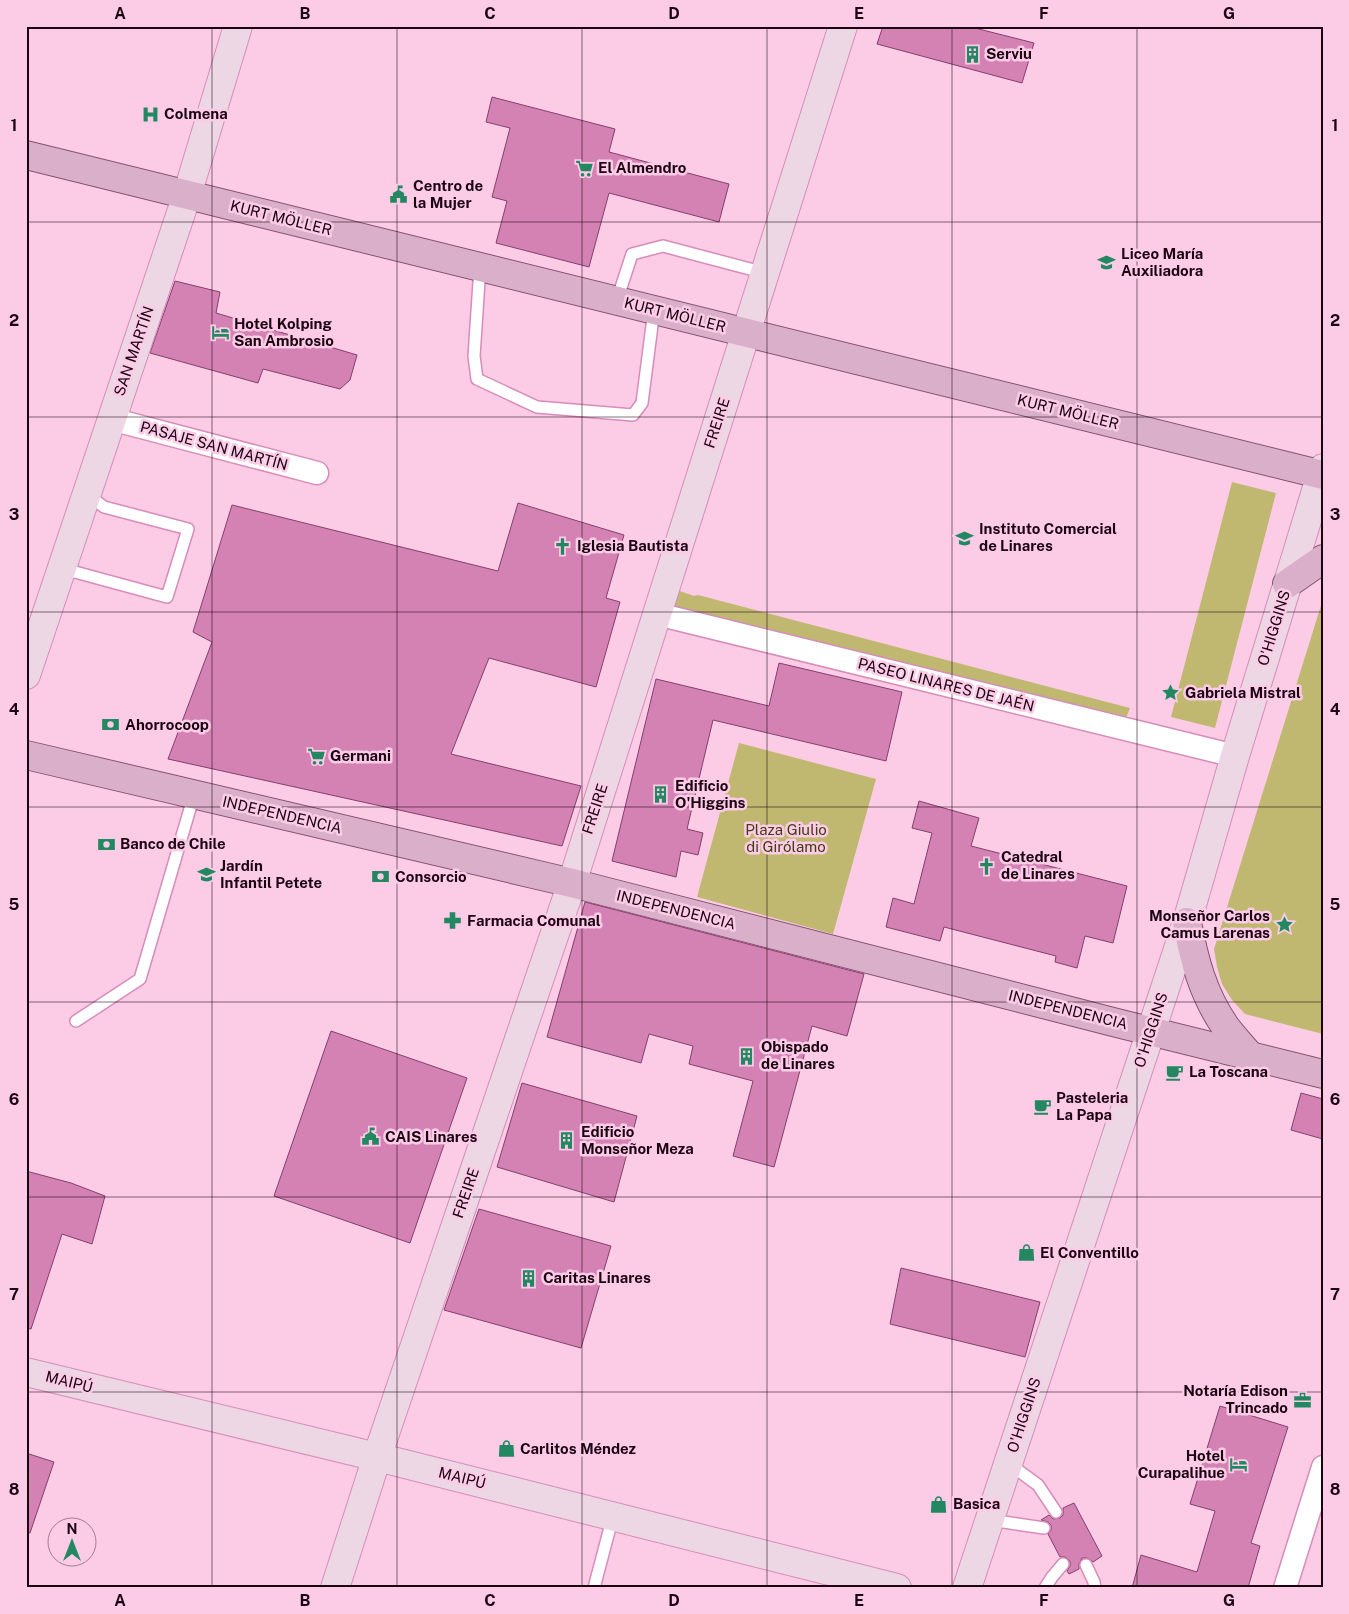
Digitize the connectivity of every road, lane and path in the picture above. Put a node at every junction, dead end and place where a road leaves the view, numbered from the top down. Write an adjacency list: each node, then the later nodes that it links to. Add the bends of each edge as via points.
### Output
1 (238, 26): 4 (street, SAN MARTÍN)
2 (843, 26): 6 (street, FREIRE)
3 (26, 155): 4 (main road, KURT MÖLLER)
4 (187, 194): 5 (main road, KURT MÖLLER); 10 (street, SAN MARTÍN)
5 (480, 267): 7 (main road, KURT MÖLLER); 8 (lane, via 474,356 477,379 537,407 633,415 642,403)
6 (765, 273): 7 (lane, via 663,246 632,254); 9 (street, FREIRE)
7 (617, 300): 8 (main road, KURT MÖLLER)
8 (654, 309): 9 (main road, KURT MÖLLER)
9 (746, 332): 11 (main road, KURT MÖLLER); 17 (street, FREIRE)
10 (111, 419): 12 (street, PASAJE SAN MARTÍN); 13 (street, SAN MARTÍN)
11 (1322, 472): 16 (street, O'HIGGINS)
12 (317, 473)
13 (86, 493): 15 (street, SAN MARTÍN); 15 (lane, via 104,507 188,529 167,597 75,572)
14 (1323, 559): 16 (main road)
15 (61, 572): 18 (street, SAN MARTÍN)
16 (1287, 584): 20 (street, O'HIGGINS)
17 (657, 614): 20 (street, PASEO LINARES DE JAÉN); 22 (street, FREIRE)
18 (26, 675)
19 (26, 755): 21 (main road, INDEPENDENCIA)
20 (1235, 756): 23 (street, O'HIGGINS)
21 (194, 794): 22 (main road, INDEPENDENCIA); 24 (lane, via 140,979)
22 (572, 883): 25 (main road, INDEPENDENCIA); 29 (street, FREIRE)
23 (1187, 922): 25 (street, O'HIGGINS); 26 (main road, via 1194,959 1207,995 1226,1027)
24 (76, 1021)
25 (1151, 1032): 26 (main road, INDEPENDENCIA); 30 (street, O'HIGGINS)
26 (1250, 1056): 27 (main road, INDEPENDENCIA)
27 (1323, 1074)
28 (26, 1372): 29 (street, MAIPÚ)
29 (377, 1457): 33 (street, MAIPÚ); 38 (street, FREIRE)
30 (1008, 1463): 32 (lane, via 1038,1485); 34 (street, O'HIGGINS)
31 (1323, 1467): 44 (street)
32 (1056, 1512)
33 (613, 1516): 39 (lane); 40 (street, MAIPÚ)
34 (990, 1520): 35 (lane); 41 (street, O'HIGGINS)
35 (1044, 1528)
36 (1063, 1564): 42 (lane)
37 (1086, 1565): 43 (lane)
38 (334, 1588)
39 (594, 1588)
40 (897, 1588)
41 (967, 1588)
42 (1045, 1588)
43 (1095, 1588)
44 (1285, 1588)

